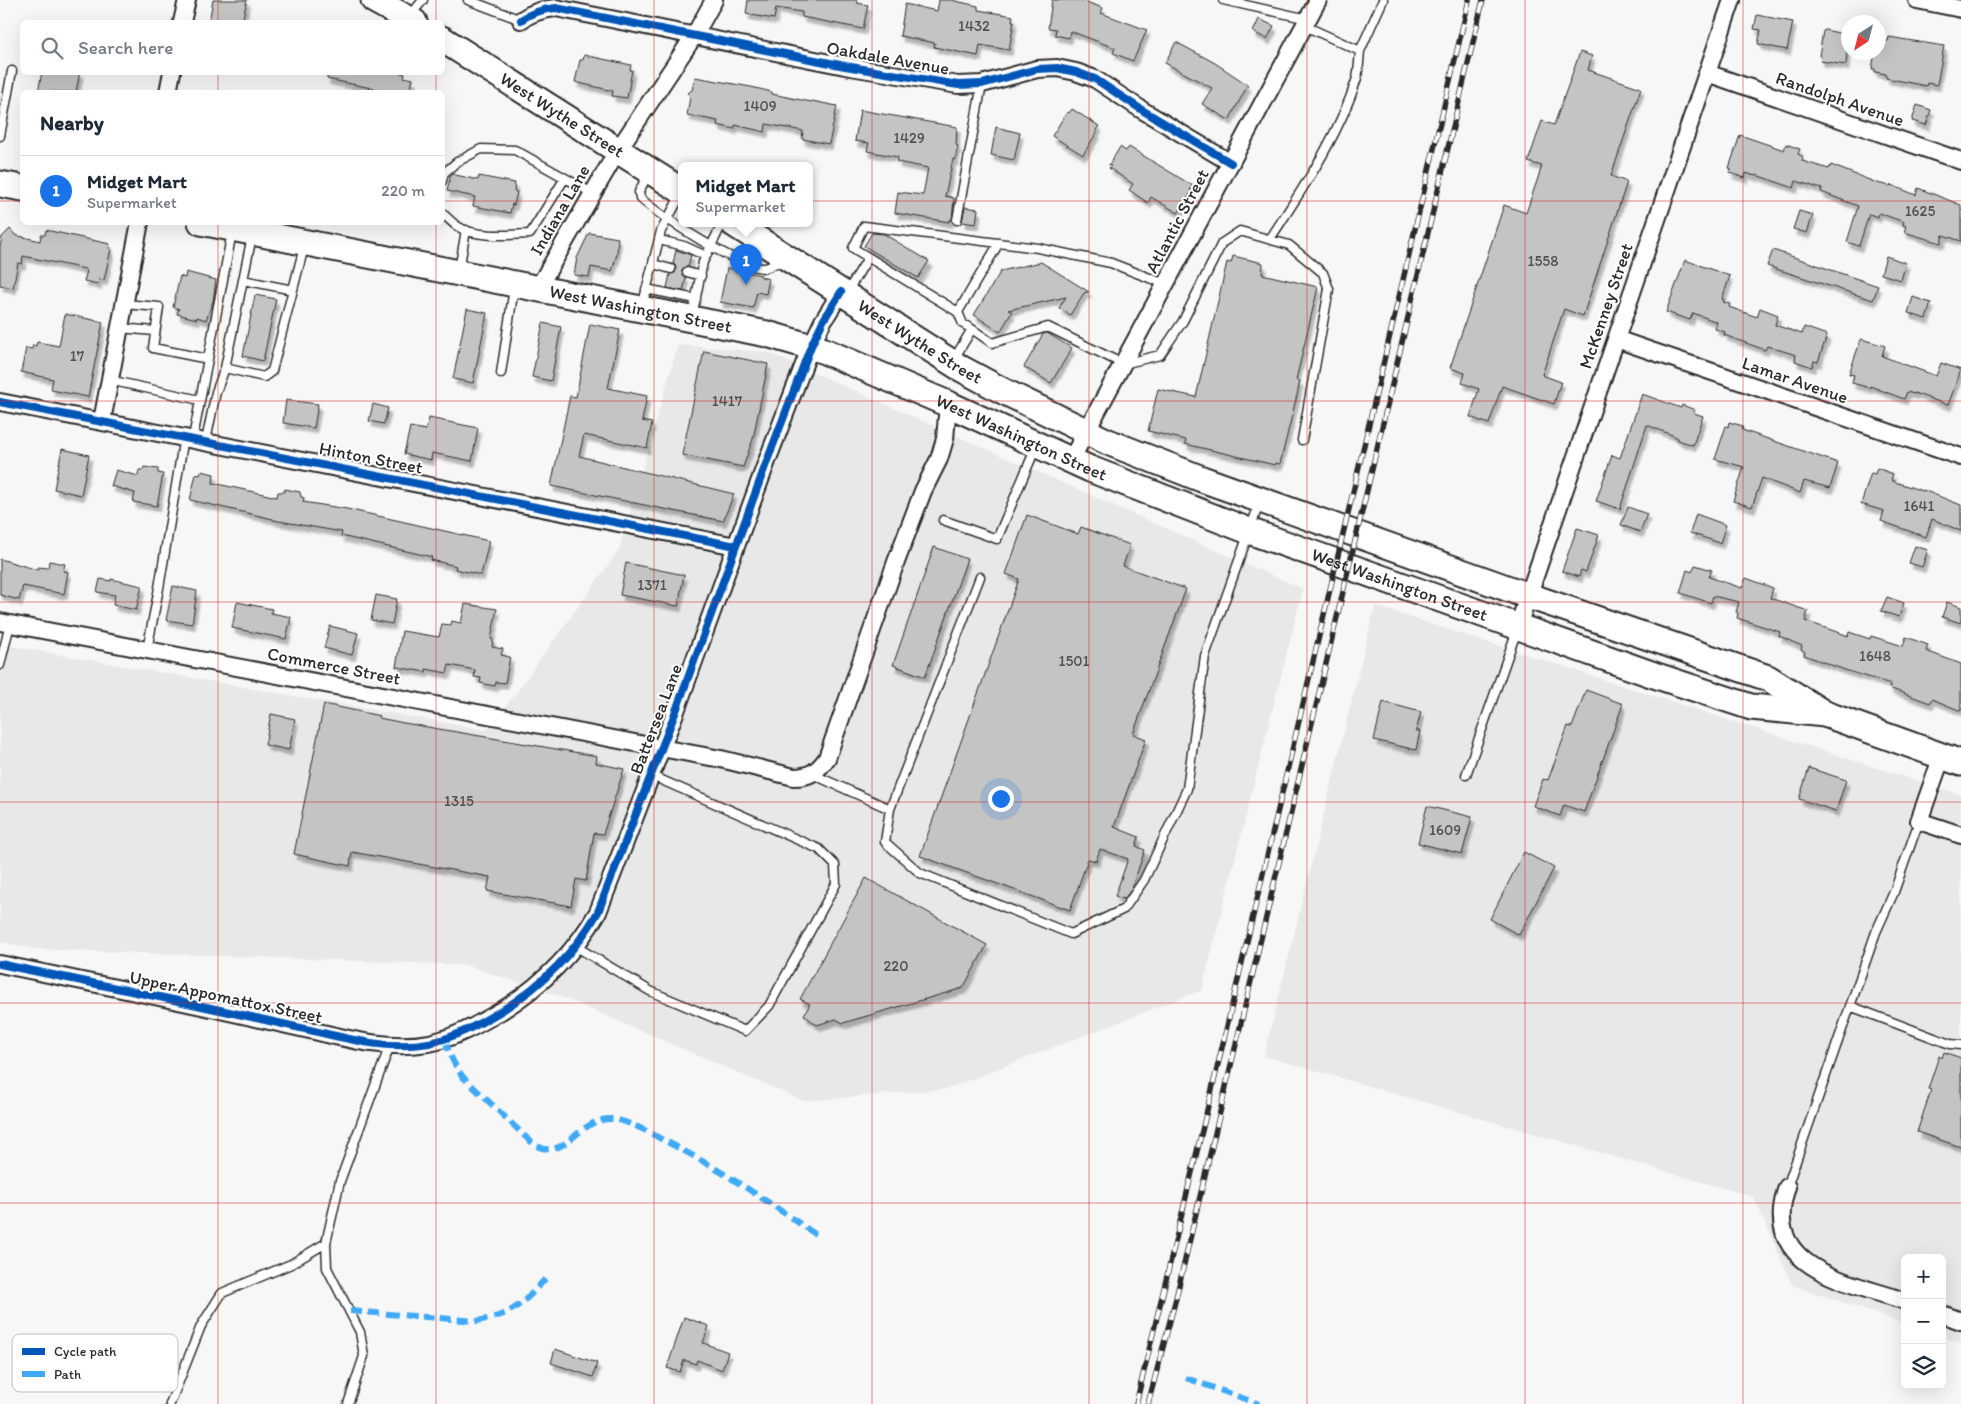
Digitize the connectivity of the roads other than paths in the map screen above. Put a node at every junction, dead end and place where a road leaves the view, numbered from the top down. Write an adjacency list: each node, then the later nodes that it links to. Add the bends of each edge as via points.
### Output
1 (187, 0): 12 (street)
2 (374, 0): 11 (main road)
3 (468, 0): 13 (lane)
4 (714, 0): 15 (street, Indiana Lane)
5 (1223, 0): 14 (lane)
6 (1318, 0): 14 (street, Atlantic Street)
7 (1383, 0): 17 (lane)
8 (1732, 0): 19 (street, McKenney Street)
9 (1917, 0): 10 (street)
10 (1961, 9)
11 (415, 14)
12 (182, 20)
13 (521, 20): 15 (street, Oakdale Avenue, via 543,9 556,8)
14 (1306, 22): 17 (lane); 26 (street, Atlantic Street)
15 (694, 36): 21 (street, Oakdale Avenue, via 958,85); 24 (street, Indiana Lane)
16 (445, 41): 24 (main road, West Wythe Street)
17 (1360, 51): 46 (lane, via 1357,76 1342,118 1315,170)
18 (12, 71): 23 (lane)
19 (1707, 73): 25 (street, Randolph Avenue); 71 (street, McKenney Street)
20 (171, 75): 22 (street)
21 (982, 84): 26 (street, Oakdale Avenue, via 1037,69 1057,68 1076,72 1095,79); 37 (lane)
22 (168, 90)
23 (0, 136)
24 (618, 150): 27 (main road, West Wythe Street); 33 (street, Indiana Lane)
25 (1961, 161)
26 (1231, 163): 60 (street, Atlantic Street)
27 (650, 170): 32 (main road, West Wythe Street); 36 (lane, via 640,198)
28 (445, 172): 29 (lane, via 480,149 515,150)
29 (565, 178): 33 (lane); 45 (lane, via 530,234 501,236)
30 (0, 184): 31 (main road)
31 (20, 188)
32 (678, 189)
33 (592, 193): 61 (street, Indiana Lane)
34 (678, 199): 36 (lane)
35 (445, 216): 45 (lane, via 457,227)
36 (668, 218): 38 (lane); 47 (lane)
37 (957, 220)
38 (678, 224)
39 (139, 225): 65 (street)
40 (217, 225): 44 (main road, West Washington Street)
41 (682, 227): 50 (lane)
42 (720, 227): 50 (lane)
43 (739, 227): 52 (main road, West Wythe Street)
44 (243, 230): 48 (main road, West Washington Street); 59 (lane); 73 (lane)
45 (466, 230): 56 (lane)
46 (1270, 239): 75 (lane, via 1240,231 1222,244 1183,321 1160,355); 85 (lane, via 1289,244 1323,273 1329,289)
47 (659, 240): 51 (lane); 54 (lane)
48 (306, 242): 56 (main road, West Washington Street); 62 (lane)
49 (999, 243): 53 (lane, via 864,226 853,248); 60 (lane, via 1112,263); 67 (lane)
50 (711, 245): 51 (lane); 52 (lane, via 733,259 755,267 766,268)
51 (706, 256): 58 (lane)
52 (786, 257): 63 (main road, West Wythe Street)
53 (868, 258): 63 (lane); 67 (lane)
54 (652, 264): 55 (lane); 64 (lane)
55 (671, 269)
56 (459, 272): 61 (main road, West Washington Street)
57 (687, 272): 58 (lane)
58 (701, 276): 66 (lane)
59 (243, 280): 62 (lane); 76 (lane)
60 (1165, 284): 75 (street, Atlantic Street)
61 (526, 286): 64 (main road, West Washington Street); 77 (lane)
62 (293, 290): 76 (lane, via 272,371 264,377)
63 (844, 294): 72 (street, Battersea Lane, via 823,320); 74 (main road, West Wythe Street)
64 (644, 299): 66 (main road, West Washington Street)
65 (124, 304): 68 (street); 70 (lane, via 159,307)
66 (694, 309): 72 (main road, West Washington Street)
67 (958, 312): 69 (lane, via 963,324)
68 (119, 328): 70 (lane); 78 (street)
69 (972, 329): 74 (lane); 75 (lane, via 992,343 1048,327)
70 (156, 331): 73 (lane, via 153,348)
71 (1616, 339): 87 (street, Lamar Avenue); 94 (street, McKenney Street)
72 (811, 346): 81 (main road, West Washington Street); 92 (street, Battersea Lane)
73 (208, 359): 79 (lane)
74 (952, 362): 83 (main road, West Wythe Street)
75 (1123, 364): 83 (street, Atlantic Street)
76 (225, 368): 84 (lane)
77 (502, 373)
78 (109, 380): 79 (lane); 82 (street)
79 (200, 400): 84 (lane)
80 (0, 402): 82 (street, Hinton Street)
81 (948, 404): 86 (main road, West Washington Street); 102 (street, via 945,439 939,459 903,544 827,758)
82 (102, 421): 84 (street, Hinton Street)
83 (1087, 432): 88 (street, Atlantic Street); 89 (main road, West Washington Street)
84 (194, 439): 92 (street, Hinton Street); 97 (lane)
85 (1302, 440)
86 (1037, 445): 88 (main road, West Washington Street); 90 (lane, via 997,539)
87 (1961, 457)
88 (1071, 460): 91 (main road, West Washington Street)
89 (1261, 500): 91 (lane); 94 (main road, West Washington Street)
90 (943, 520)
91 (1249, 531): 96 (main road, West Washington Street); 105 (lane, via 1205,656 1187,789 1144,880 1124,909 1071,934 920,873 886,842)
92 (736, 546): 100 (street, Battersea Lane)
93 (980, 578): 105 (lane)
94 (1529, 596): 96 (street, McKenney Street); 99 (main road, West Washington Street, via 1768,678)
95 (5, 623): 97 (street, Commerce Street); 98 (lane)
96 (1518, 626): 99 (main road, West Washington Street, via 1751,707); 103 (lane)
97 (147, 650): 100 (street, Commerce Street)
98 (0, 665)
99 (1824, 714): 101 (main road, West Washington Street)
100 (661, 748): 102 (street, Commerce Street, via 794,777); 104 (street, Battersea Lane)
101 (1951, 759): 106 (street)
102 (812, 774): 105 (lane)
103 (1466, 775)
104 (650, 776): 108 (street, Battersea Lane, via 598,912); 108 (lane, via 819,849 835,865 836,884 769,1006 745,1031 650,991)
105 (890, 809)
106 (1919, 821): 107 (street); 110 (lane)
107 (1961, 835)
108 (575, 946): 111 (street, Battersea Lane, via 538,985 511,1006)
109 (0, 964): 112 (street, Upper Appomattox Street, via 356,1041)
110 (1850, 1006): 113 (lane, via 1950,1044); 114 (lane)
111 (445, 1039): 112 (street, Upper Appomattox Street)
112 (390, 1045): 115 (lane, via 340,1181)
113 (1961, 1045)
114 (1787, 1187): 116 (street, via 1782,1202 1782,1218 1786,1236 1795,1253 1809,1266 1825,1274)
115 (326, 1243): 119 (lane, via 291,1264 222,1293 201,1326); 122 (lane, via 327,1268 360,1332 364,1356)
116 (1901, 1300)
117 (1946, 1315): 118 (street)
118 (1961, 1321)
119 (178, 1384)
120 (175, 1392): 121 (lane)
121 (170, 1404)
122 (348, 1404)

